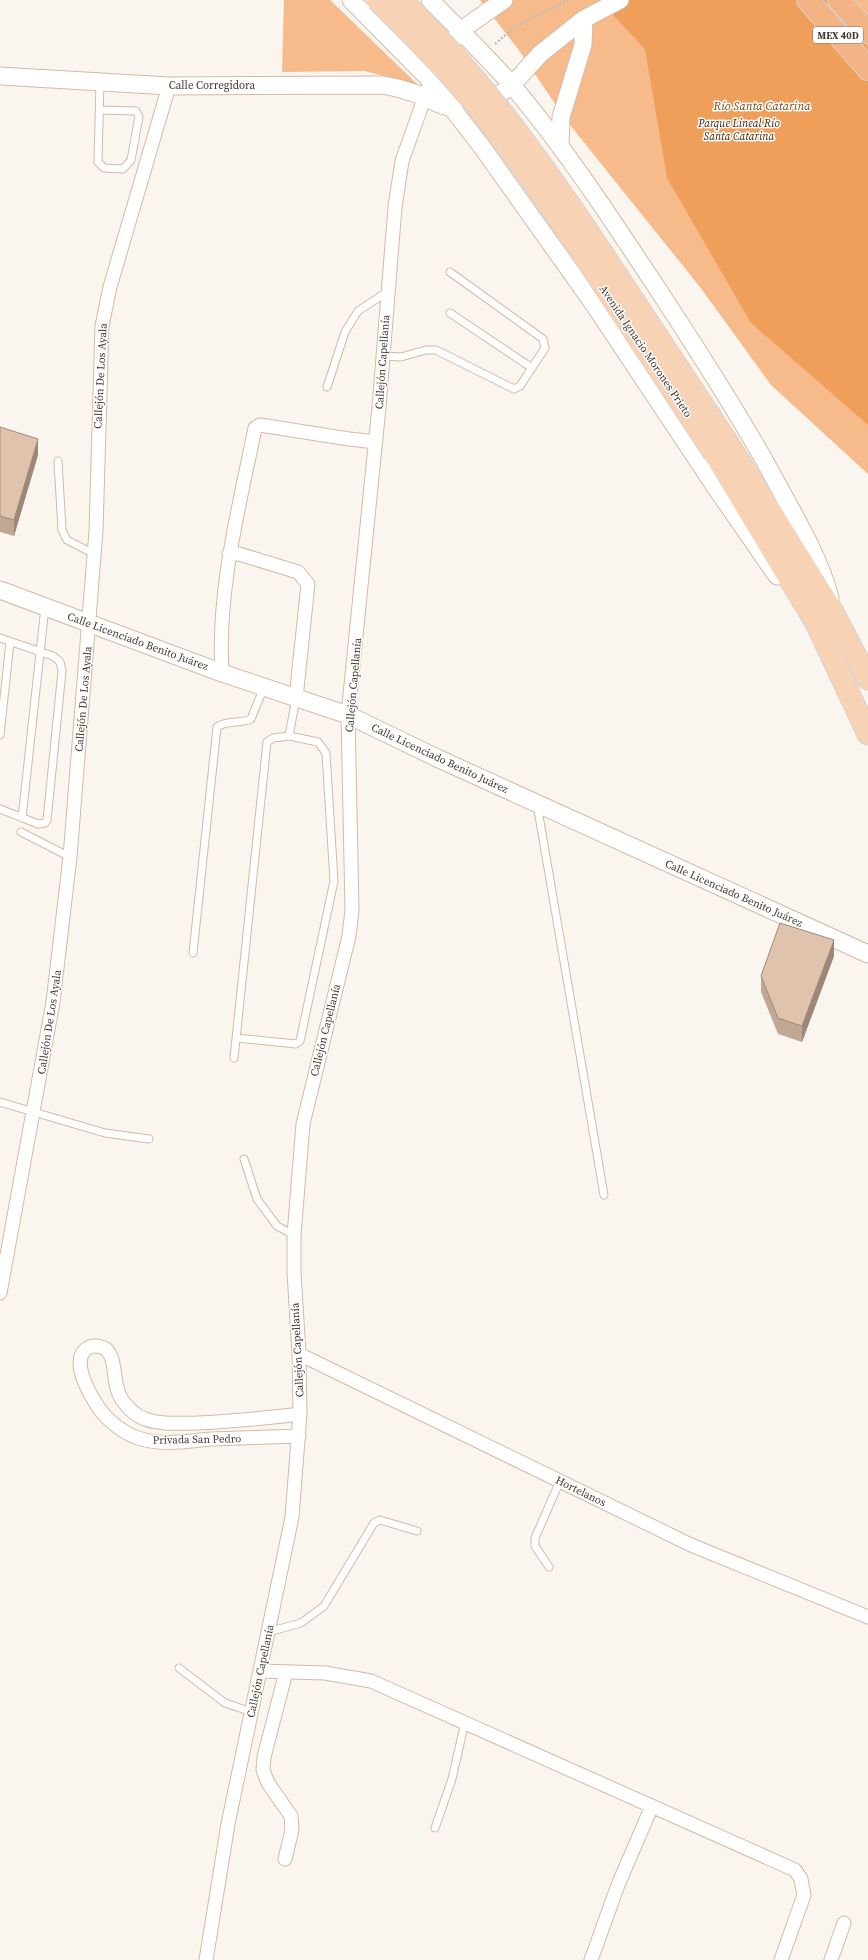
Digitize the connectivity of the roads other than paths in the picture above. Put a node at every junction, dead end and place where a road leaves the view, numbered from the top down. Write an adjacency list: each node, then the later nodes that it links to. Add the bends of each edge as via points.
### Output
1 (351, 0): 9 (street)
2 (390, 0): 9 (street, via 377,8)
3 (401, 0): 31 (main road, Avenida Ignacio Morones Prieto, bridge, via 438,35 510,122 569,203)
4 (430, 0): 11 (street, Avenida Ignacio Morones Prieto)
5 (504, 0): 11 (street)
6 (620, 0): 10 (street, Calle Corregidora)
7 (808, 0): 13 (highway, MEX 40D)
8 (839, 0): 12 (highway, MEX 40D)
9 (371, 6): 15 (street); 31 (main road, Avenida Ignacio Morones Prieto, bridge, via 426,49 496,131 603,286)
10 (591, 15): 17 (street, Calle Corregidora, via 540,54); 22 (street, via 561,117)
11 (462, 32): 15 (street, via 446,51); 17 (street, Avenida Ignacio Morones Prieto)
12 (868, 32)
13 (868, 69)
14 (0, 76): 16 (street, Calle Corregidora)
15 (431, 81): 19 (street, Callejón Capellanía); 20 (street)
16 (100, 82): 18 (street, Calle Corregidora); 21 (lane)
17 (512, 85): 20 (street, Calle Corregidora, via 492,100 471,110); 22 (street, Avenida Ignacio Morones Prieto)
18 (170, 86): 19 (street, Calle Corregidora, via 382,85); 33 (street, Callejón De Los Ayala, via 110,287 102,326)
19 (423, 97): 20 (street, Calle Corregidora, via 442,107); 25 (street, Callejón Capellanía, via 402,161 395,207)
20 (453, 108): 23 (street)
21 (100, 110): 21 (lane, via 98,162 104,168 123,169 131,160 139,117 136,111)
22 (564, 151): 23 (street, via 537,163 524,177); 37 (street, Avenida Ignacio Morones Prieto, via 731,402 819,566 826,584)
23 (524, 206): 37 (street, via 595,306 783,584)
24 (450, 272): 28 (lane, via 543,339 544,348)
25 (388, 292): 27 (street, Callejón Capellanía); 29 (lane, via 358,311 345,332)
26 (450, 313): 28 (lane)
27 (383, 356): 28 (lane, via 401,357 436,350 514,389 520,386); 30 (street, Callejón Capellanía)
28 (532, 368)
29 (327, 387)
30 (376, 442): 34 (street, via 260,425 255,428); 46 (street, Callejón Capellanía)
31 (721, 448): 37 (main road, Avenida Ignacio Morones Prieto)
32 (58, 461): 33 (lane, via 62,530 67,540)
33 (94, 554): 38 (street, Callejón De Los Ayala)
34 (229, 554): 42 (street, via 220,644); 45 (street, via 239,554 298,572 308,584)
35 (0, 590): 36 (street, Calle Licenciado Benito Juárez)
36 (45, 607): 38 (street, Calle Licenciado Benito Juárez); 41 (lane)
37 (824, 617): 43 (main road, Avenida Ignacio Morones Prieto); 47 (main road, Avenida Ignacio Morones Prieto)
38 (89, 624): 42 (street, Calle Licenciado Benito Juárez); 54 (street, Callejón De Los Ayala)
39 (0, 638): 40 (lane)
40 (10, 642): 41 (lane); 48 (lane)
41 (40, 651): 52 (lane); 52 (lane, via 57,658 62,671 48,815 41,824)
42 (222, 673): 44 (street, Calle Licenciado Benito Juárez)
43 (868, 679)
44 (264, 687): 45 (street, Calle Licenciado Benito Juárez); 55 (lane, via 251,719 217,727)
45 (296, 698): 46 (street, Calle Licenciado Benito Juárez); 49 (lane)
46 (348, 715): 50 (street, Calle Licenciado Benito Juárez); 64 (street, Callejón Capellanía, via 352,910 349,936 302,1124)
47 (868, 734)
48 (0, 735)
49 (289, 736): 57 (lane, via 273,738 267,742); 57 (lane, via 318,742 326,753 334,881 300,1041 296,1044)
50 (536, 803): 56 (street, Calle Licenciado Benito Juárez); 63 (lane)
51 (0, 809): 52 (lane)
52 (22, 818)
53 (21, 832): 54 (lane)
54 (70, 857): 60 (street, Callejón De Los Ayala, via 53,1002)
55 (193, 953)
56 (868, 954)
57 (237, 1038): 58 (lane)
58 (234, 1058)
59 (0, 1102): 60 (lane)
60 (34, 1113): 61 (lane, via 105,1133); 65 (street, Callejón De Los Ayala)
61 (149, 1139)
62 (244, 1159): 64 (lane, via 257,1199 277,1226)
63 (604, 1194)
64 (294, 1235): 66 (street, Callejón Capellanía, via 295,1312)
65 (1, 1288)
66 (299, 1354): 67 (street, Callejón Capellanía); 71 (street, Hortelanos)
67 (300, 1414): 68 (street, Privada San Pedro); 69 (street, Callejón Capellanía)
68 (241, 1420): 70 (street); 70 (street, Privada San Pedro, via 183,1423 144,1419 128,1408 117,1391 112,1358 106,1348 94,1345 82,1354 80,1365 85,1383 95,1402 124,1432 152,1441)
69 (299, 1436): 70 (street, Privada San Pedro); 75 (street, Callejón Capellanía, via 292,1517)
70 (241, 1438)
71 (560, 1481): 73 (lane, via 535,1538 535,1546); 74 (street, Hortelanos, via 692,1545)
72 (417, 1531): 75 (lane, via 380,1520 374,1523 324,1606 301,1623)
73 (549, 1567)
74 (868, 1617)
75 (268, 1632): 77 (street, Callejón Capellanía)
76 (179, 1668): 79 (lane, via 224,1703)
77 (260, 1671): 78 (street); 79 (street, Callejón Capellanía)
78 (286, 1672): 80 (street, via 325,1673 371,1681); 83 (street, via 263,1770 268,1783 291,1816 292,1830)
79 (252, 1712): 85 (street, Callejón Capellanía, via 228,1824)
80 (465, 1722): 81 (street); 82 (lane, via 452,1779)
81 (652, 1806): 86 (street, via 618,1885); 87 (street, via 795,1870 801,1879 804,1896)
82 (435, 1828)
83 (285, 1859)
84 (844, 1923): 88 (street)
85 (206, 1960)
86 (591, 1960)
87 (781, 1960)
88 (831, 1960)

